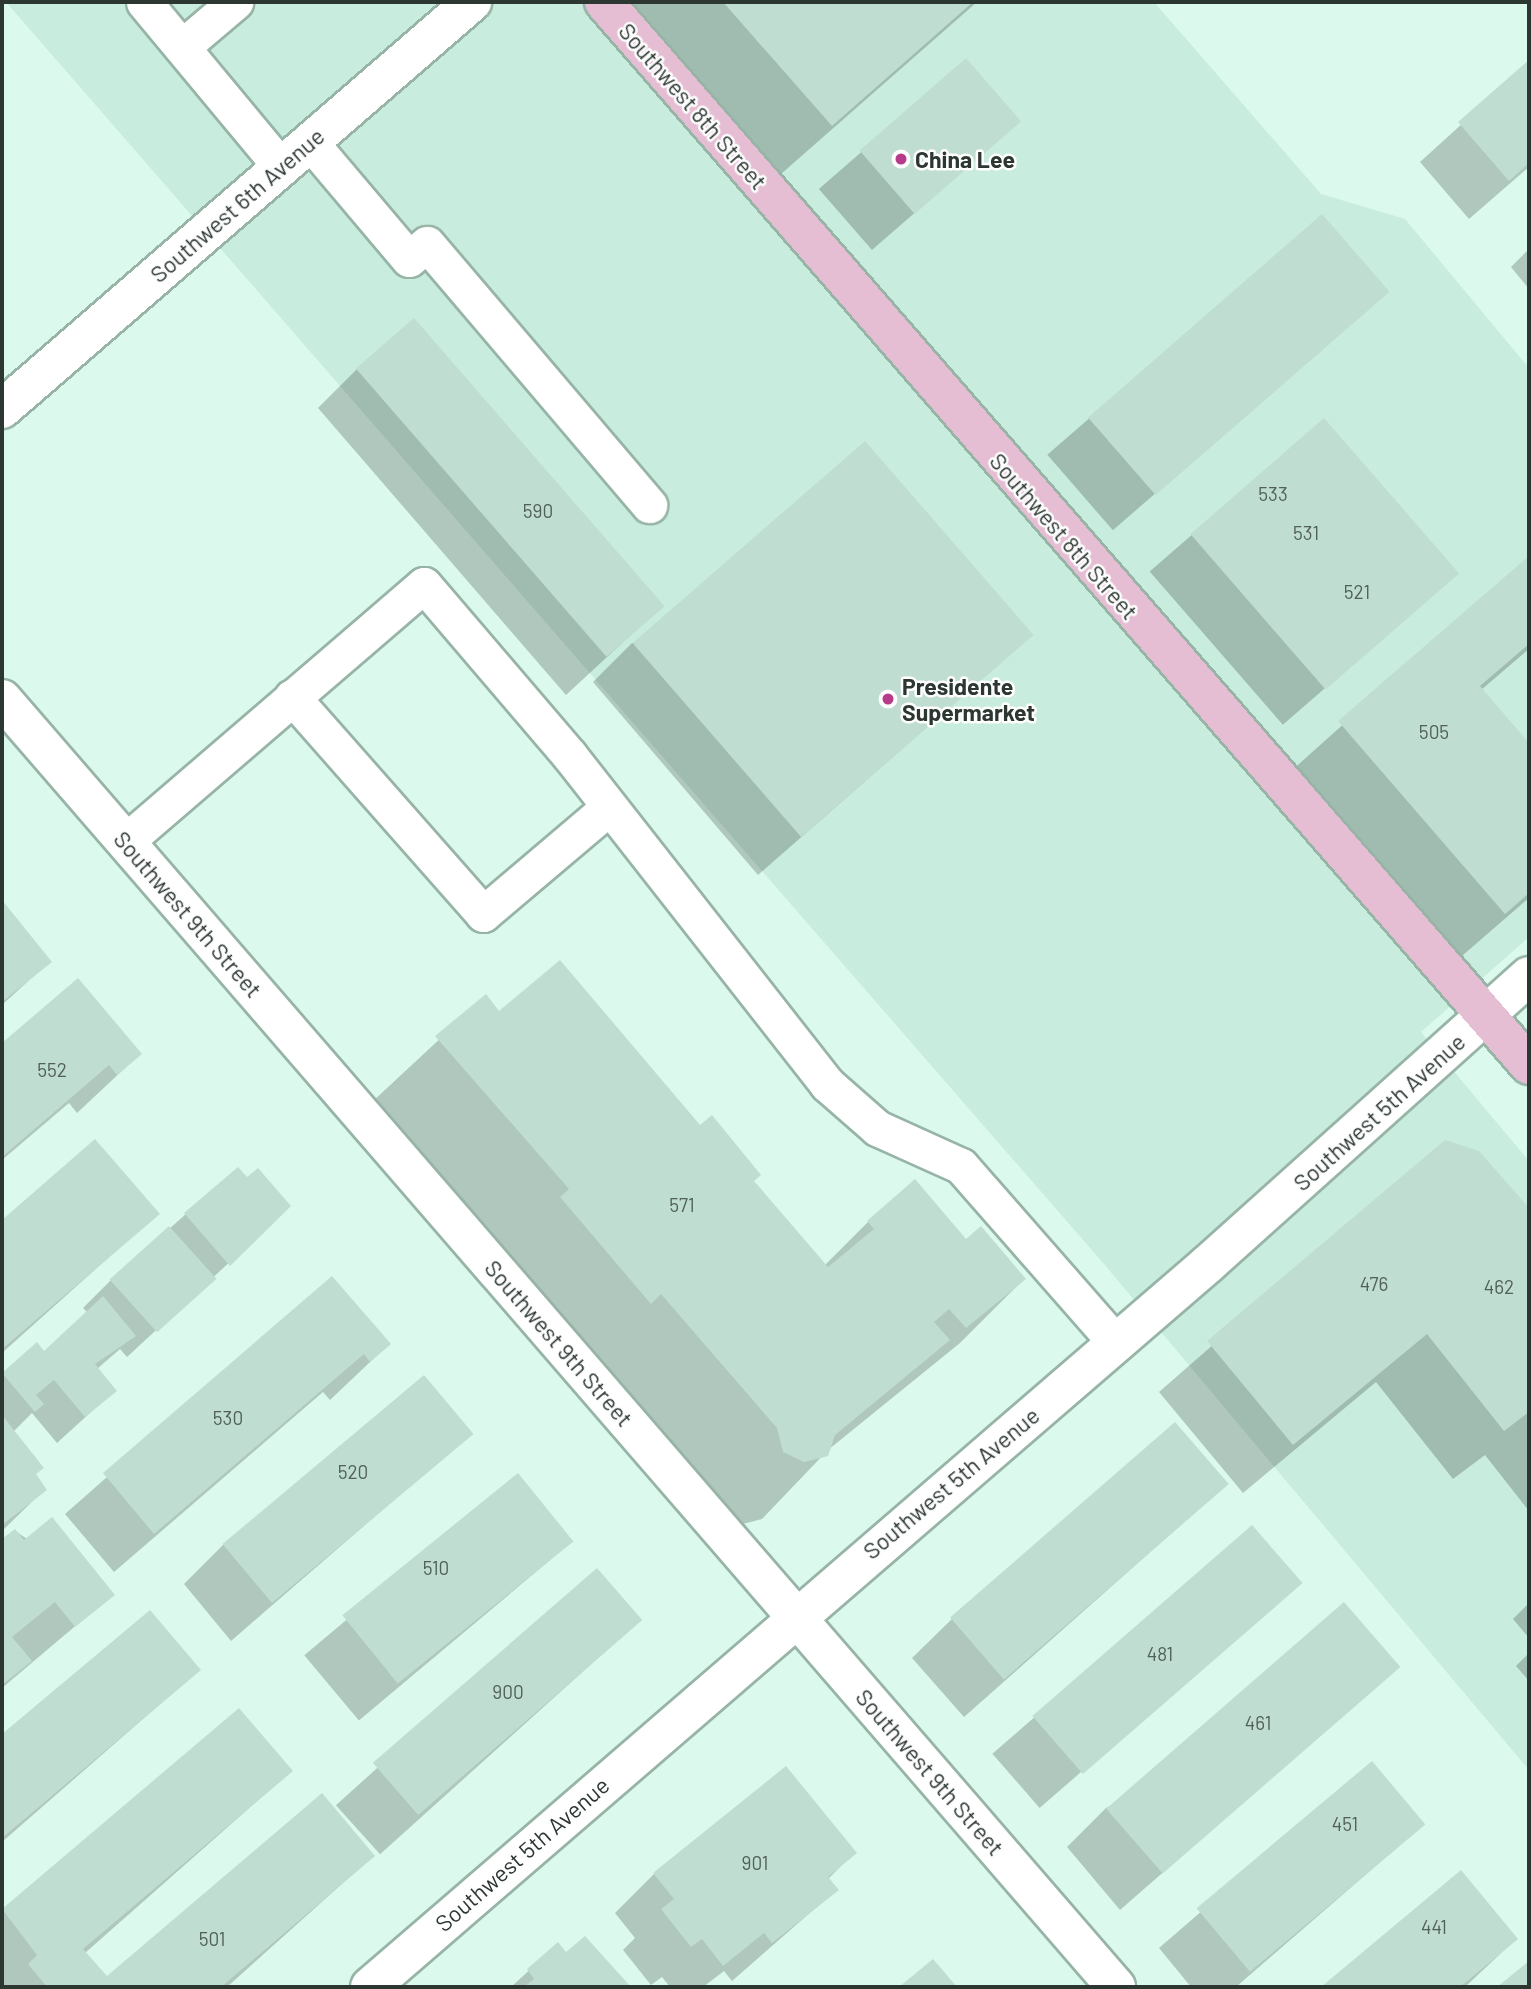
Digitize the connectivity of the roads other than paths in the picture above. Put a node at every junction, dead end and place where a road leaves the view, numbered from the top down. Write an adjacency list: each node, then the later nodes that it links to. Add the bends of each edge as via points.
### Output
1 (144, 2): 5 (lane)
2 (235, 2): 5 (lane)
3 (472, 2): 6 (street, Southwest 6th Avenue)
4 (604, 2): 15 (main road, Southwest 8th Street)
5 (182, 47): 7 (lane)
6 (310, 142): 7 (street, Southwest 6th Avenue); 9 (lane, via 409,259 427,244)
7 (281, 167): 8 (street, Southwest 6th Avenue)
8 (2, 409)
9 (649, 505)
10 (292, 698): 12 (lane, via 483,914); 12 (lane, via 424,585); 13 (lane)
11 (2, 699): 13 (street, Southwest 9th Street)
12 (608, 808): 17 (lane, via 853,1112 961,1166)
13 (125, 842): 18 (street, Southwest 9th Street)
14 (1529, 976): 15 (street, Southwest 5th Avenue)
15 (1486, 1016): 16 (main road, Southwest 8th Street); 17 (street, Southwest 5th Avenue)
16 (1529, 1065)
17 (1115, 1342): 18 (street, Southwest 5th Avenue)
18 (794, 1616): 19 (street, Southwest 5th Avenue); 20 (street, Southwest 9th Street)
19 (370, 1987)
20 (1116, 1987)

